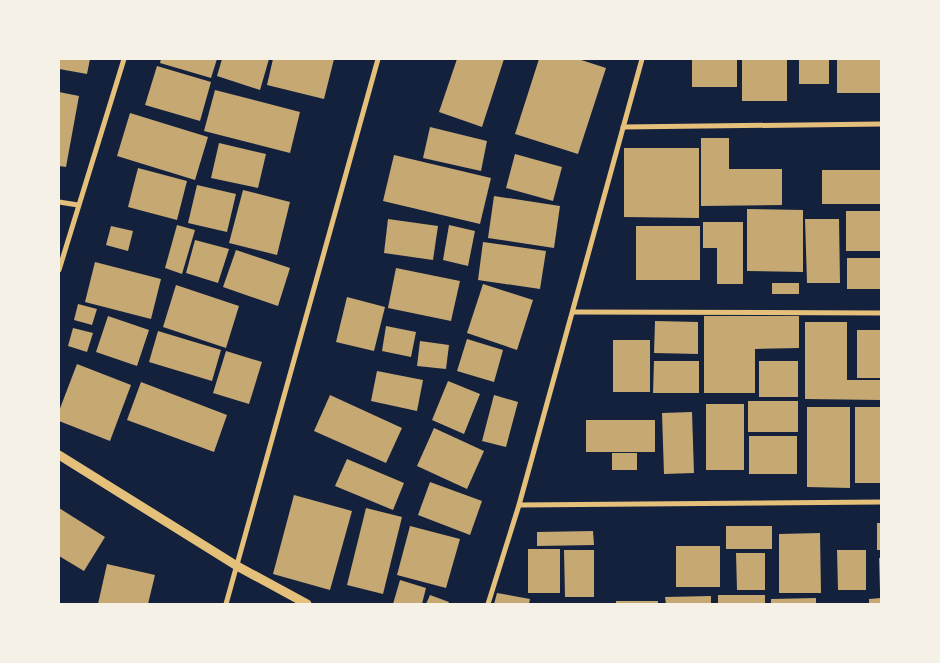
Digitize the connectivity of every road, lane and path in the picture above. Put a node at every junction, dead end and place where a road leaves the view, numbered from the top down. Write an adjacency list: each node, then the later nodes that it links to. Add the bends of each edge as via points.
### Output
1 (124, 59): 7 (street)
2 (378, 59): 14 (street)
3 (642, 59): 5 (street)
4 (881, 124): 5 (street)
5 (623, 127): 9 (street)
6 (59, 202): 7 (street)
7 (78, 205): 8 (street)
8 (59, 270)
9 (573, 312): 10 (street); 13 (street)
10 (881, 313)
11 (59, 455): 14 (street)
12 (881, 502): 13 (street)
13 (520, 505): 17 (street)
14 (237, 566): 15 (street); 16 (street)
15 (226, 604)
16 (307, 604)
17 (488, 604)

